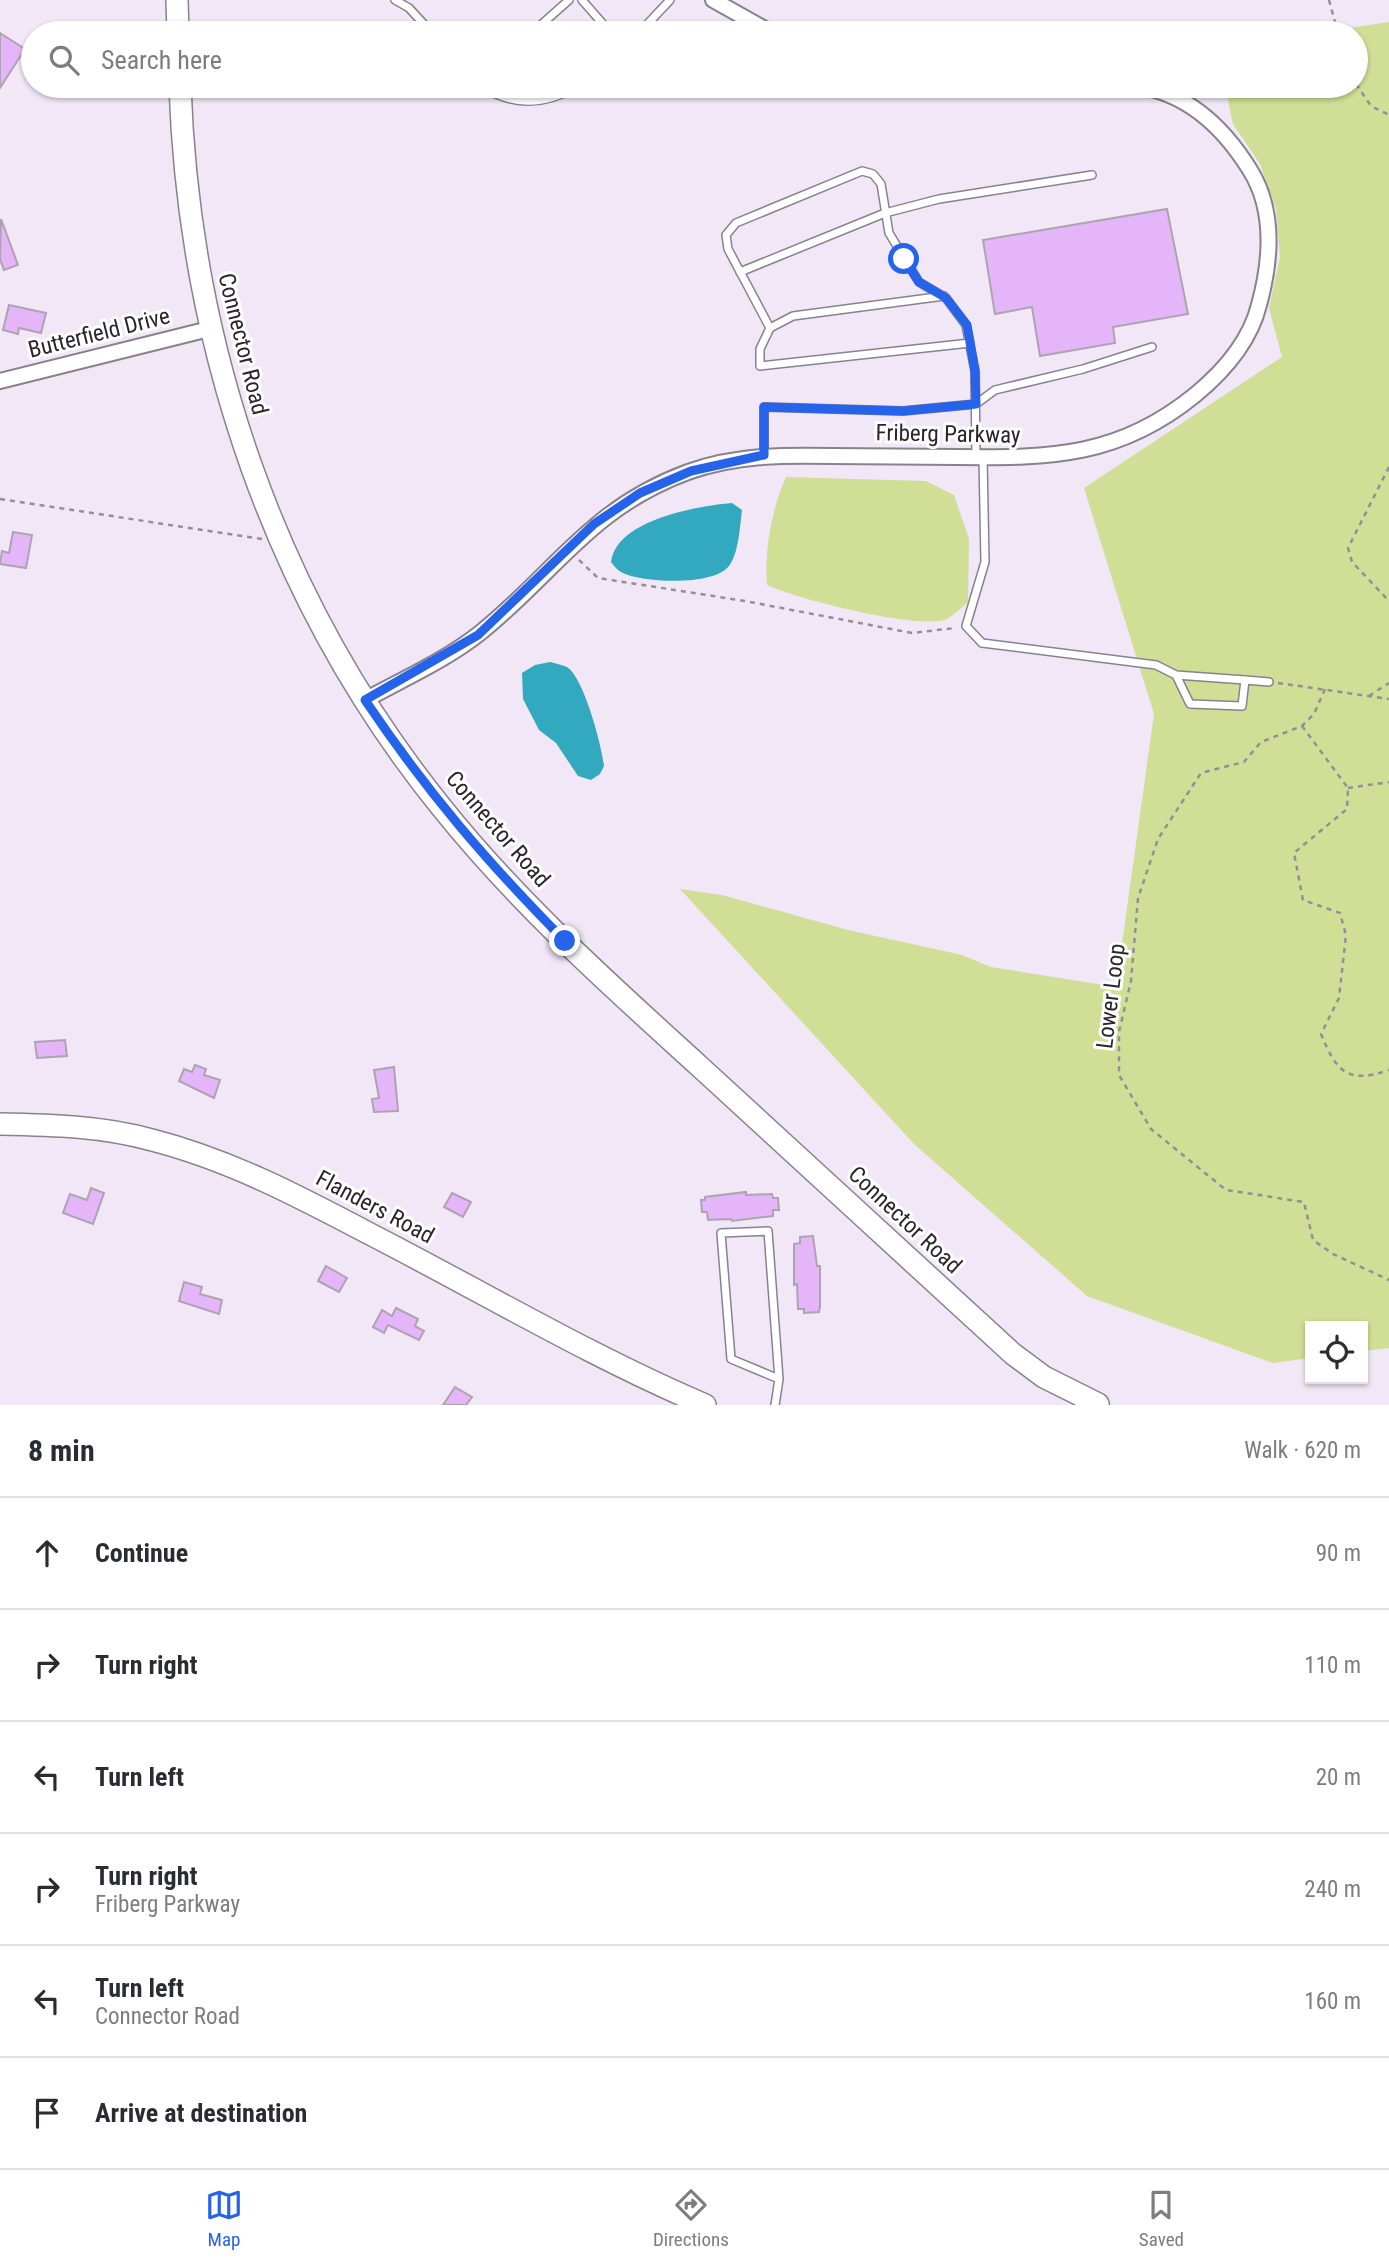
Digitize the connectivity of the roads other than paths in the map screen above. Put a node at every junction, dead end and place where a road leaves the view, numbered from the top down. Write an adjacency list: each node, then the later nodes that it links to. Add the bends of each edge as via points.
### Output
1 (177, 0): 7 (street)
2 (395, 0): 8 (lane)
3 (569, 0): 9 (lane)
4 (582, 0): 10 (lane)
5 (670, 0): 11 (lane)
6 (713, 0): 12 (street)
7 (178, 21)
8 (421, 21)
9 (545, 21)
10 (600, 21)
11 (650, 21)
12 (751, 21)
13 (181, 98): 22 (street, Connector Road, via 188,209)
14 (510, 98): 15 (lane, via 538,102)
15 (556, 98)
16 (1171, 98): 28 (street, Friberg Parkway, via 1199,110 1221,130 1253,175 1269,226 1257,314 1228,364 1175,412 1142,430 1073,453)
17 (1092, 175): 18 (lane, via 939,199)
18 (885, 213): 19 (lane); 19 (lane, via 881,184 873,174 862,171 736,223 726,235); 20 (lane, via 888,233 919,282)
19 (740, 272): 21 (lane)
20 (944, 296): 21 (lane, via 793,316); 23 (lane, via 967,325)
21 (770, 328): 23 (lane, via 760,349 760,366)
22 (209, 329): 25 (street, Butterfield Drive); 32 (street, Connector Road, via 233,416 282,542)
23 (970, 343): 26 (lane)
24 (1152, 347): 26 (lane, via 995,390)
25 (0, 381)
26 (976, 404): 27 (lane, via 903,411 764,407); 28 (lane)
27 (764, 455): 28 (street, Friberg Parkway); 32 (street, Friberg Parkway, via 691,471 648,489 594,524 478,635)
28 (980, 457): 29 (lane, via 985,562 965,626 982,643 1156,665)
29 (1176, 675): 30 (lane); 30 (lane, via 1191,704 1242,706)
30 (1245, 680): 31 (lane)
31 (1272, 682)
32 (365, 700): 38 (street, Connector Road, via 441,807 565,941 1013,1354)
33 (0, 1124): 35 (street, Flanders Road, via 120,1133 179,1147 236,1168 299,1196)
34 (779, 1379): 34 (lane, via 768,1231 721,1233 731,1359); 37 (lane)
35 (678, 1399): 36 (street, Flanders Road)
36 (705, 1405)
37 (775, 1405)
38 (1098, 1405)

